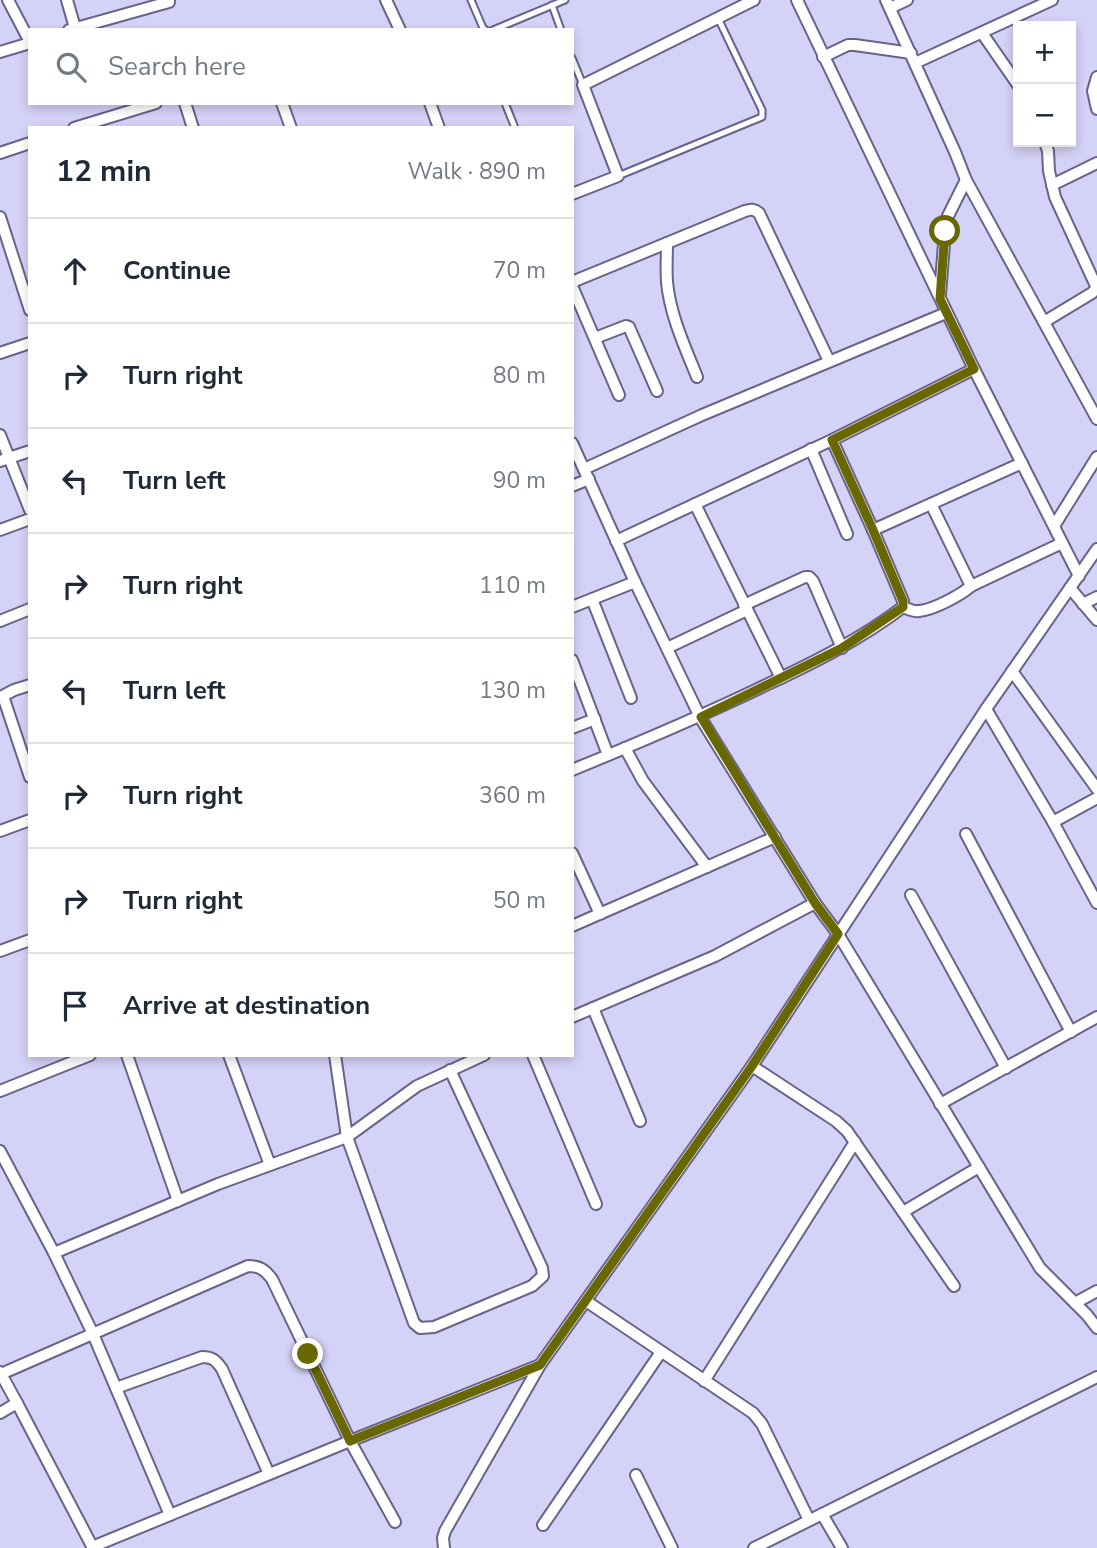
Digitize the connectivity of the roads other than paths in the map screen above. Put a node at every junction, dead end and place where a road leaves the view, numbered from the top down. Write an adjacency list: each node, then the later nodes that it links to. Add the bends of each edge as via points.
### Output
1 (8, 0): 21 (street)
2 (67, 0): 14 (street)
3 (386, 0): 16 (street)
4 (471, 0): 17 (lane)
5 (565, 0): 12 (lane)
6 (754, 0): 13 (street)
7 (797, 0): 24 (street)
8 (907, 0): 11 (street)
9 (1052, 0): 20 (street)
10 (172, 1): 15 (street)
11 (888, 4): 25 (street)
12 (552, 5): 18 (lane); 19 (lane)
13 (718, 18): 29 (street); 45 (lane, via 762,117)
14 (72, 28)
15 (76, 28)
16 (399, 28)
17 (483, 28)
18 (498, 28)
19 (560, 28)
20 (982, 33): 25 (street); 28 (street)
21 (28, 38)
22 (28, 43): 23 (street)
23 (0, 52)
24 (823, 57): 25 (street, via 855,45); 53 (street)
25 (913, 58): 46 (street)
26 (574, 63): 29 (lane)
27 (1097, 77): 35 (street, via 1093,91)
28 (1017, 84)
29 (583, 85): 45 (street)
30 (149, 105): 36 (street)
31 (186, 105): 37 (street)
32 (283, 105): 38 (street)
33 (431, 105): 39 (street)
34 (506, 105): 40 (lane)
35 (1097, 109)
36 (79, 126)
37 (192, 126)
38 (290, 126)
39 (438, 126)
40 (514, 126)
41 (28, 144): 43 (street)
42 (1047, 147): 47 (street)
43 (0, 153)
44 (1097, 163): 47 (street)
45 (618, 176): 48 (street)
46 (965, 180): 53 (street, via 947,216); 56 (street)
47 (1052, 185): 56 (street, via 1096,286)
48 (574, 193)
49 (0, 217): 54 (street)
50 (667, 243): 51 (street); 60 (street, via 755,210); 62 (street, via 669,295)
51 (574, 283)
52 (574, 289): 57 (street)
53 (940, 299): 55 (street)
54 (28, 304)
55 (946, 313): 60 (street); 61 (street)
56 (1044, 322): 65 (street)
57 (595, 338): 63 (street, via 629,327); 64 (street)
58 (28, 344): 59 (street)
59 (0, 353)
60 (829, 361): 74 (street, via 702,415)
61 (974, 369): 67 (street); 73 (street)
62 (697, 377)
63 (657, 391)
64 (619, 395)
65 (1097, 419)
66 (0, 435): 72 (street)
67 (832, 440): 69 (street); 82 (street)
68 (574, 447): 74 (street)
69 (811, 449): 76 (street); 83 (street)
70 (28, 452): 72 (street)
71 (1097, 457): 80 (street)
72 (4, 459): 78 (street)
73 (1022, 463): 77 (street); 80 (street)
74 (586, 474): 75 (street); 84 (street)
75 (574, 484)
76 (695, 504): 84 (street); 96 (street)
77 (931, 504): 82 (street); 89 (street)
78 (28, 506)
79 (28, 520): 81 (street)
80 (1054, 526): 85 (street)
81 (0, 530)
82 (873, 530): 95 (street)
83 (847, 534)
84 (616, 541): 88 (street)
85 (1062, 543): 87 (street); 89 (street)
86 (1097, 549): 87 (street)
87 (1079, 576): 90 (street)
88 (635, 582): 92 (street); 100 (street)
89 (971, 586): 95 (street, via 927,610)
90 (1070, 588): 93 (street); 102 (street)
91 (1097, 597): 93 (street)
92 (592, 599): 94 (street); 107 (street)
93 (1083, 604): 98 (street)
94 (574, 606)
95 (903, 607): 101 (street)
96 (746, 608): 100 (street); 101 (street, via 809,578); 104 (street)
97 (28, 610): 99 (street)
98 (1097, 620)
99 (0, 621)
100 (667, 648): 109 (street)
101 (842, 648): 104 (street)
102 (1012, 671): 108 (street); 116 (street)
103 (575, 675): 110 (street)
104 (781, 678): 109 (street)
105 (28, 686): 106 (street)
106 (0, 697): 115 (street)
107 (631, 698)
108 (986, 709): 119 (street); 131 (street)
109 (701, 717): 112 (street); 122 (street)
110 (595, 719): 111 (street); 113 (street)
111 (574, 728)
112 (625, 748): 113 (street); 124 (street)
113 (608, 755): 114 (street)
114 (574, 769)
115 (28, 771)
116 (1097, 789)
117 (1097, 798): 119 (street)
118 (28, 821): 120 (street)
119 (1053, 822): 125 (street)
120 (0, 831)
121 (967, 834): 137 (street)
122 (775, 838): 124 (street); 127 (street)
123 (574, 857): 129 (street)
124 (707, 867): 129 (street)
125 (1094, 890): 128 (street)
126 (911, 895): 145 (street)
127 (815, 903): 131 (street); 134 (street, via 715,956)
128 (1097, 903)
129 (600, 914): 130 (street)
130 (574, 925)
131 (838, 934): 144 (street); 148 (street)
132 (28, 941): 133 (street)
133 (0, 951)
134 (593, 1008): 135 (street); 149 (street)
135 (574, 1016)
136 (1097, 1017): 137 (street)
137 (1071, 1032): 145 (street)
138 (85, 1057): 147 (street)
139 (128, 1057): 155 (street)
140 (230, 1057): 153 (street)
141 (335, 1057): 150 (street)
142 (479, 1057): 146 (street)
143 (534, 1057): 156 (street)
144 (752, 1066): 151 (street, via 836,1121); 161 (street)
145 (1006, 1068): 148 (street)
146 (450, 1070): 150 (street, via 417,1086); 150 (street, via 542,1268 543,1276 532,1286 434,1327 420,1328)
147 (0, 1091)
148 (940, 1104): 154 (street)
149 (640, 1121)
150 (347, 1137): 153 (street)
151 (855, 1142): 157 (street); 169 (street)
152 (0, 1151): 158 (street)
153 (270, 1165): 155 (street)
154 (979, 1167): 157 (street); 162 (street, via 1040,1268)
155 (177, 1201): 158 (street)
156 (596, 1204)
157 (903, 1212): 159 (street)
158 (54, 1253): 164 (street)
159 (954, 1286)
160 (1097, 1291): 162 (street)
161 (586, 1301): 165 (street); 166 (street)
162 (1075, 1303): 163 (street)
163 (1097, 1328)
164 (93, 1334): 167 (street); 170 (street); 173 (street, via 257,1266 272,1279)
165 (661, 1352): 169 (street); 180 (street)
166 (540, 1365): 173 (street); 182 (street, via 445,1531)
167 (1, 1373): 171 (street)
168 (1097, 1377): 176 (street)
169 (704, 1381): 178 (street, via 759,1419)
170 (116, 1388): 174 (street, via 210,1357 222,1369); 177 (street)
171 (17, 1403): 172 (street); 181 (street)
172 (0, 1413)
173 (350, 1441): 174 (street); 179 (street)
174 (269, 1474): 177 (street)
175 (636, 1475): 183 (street)
176 (822, 1514): 178 (street); 185 (street)
177 (170, 1515): 181 (street)
178 (809, 1520): 184 (street)
179 (395, 1522)
180 (543, 1525)
181 (92, 1547)
182 (444, 1548)
183 (672, 1548)
184 (754, 1548)
185 (842, 1548)

